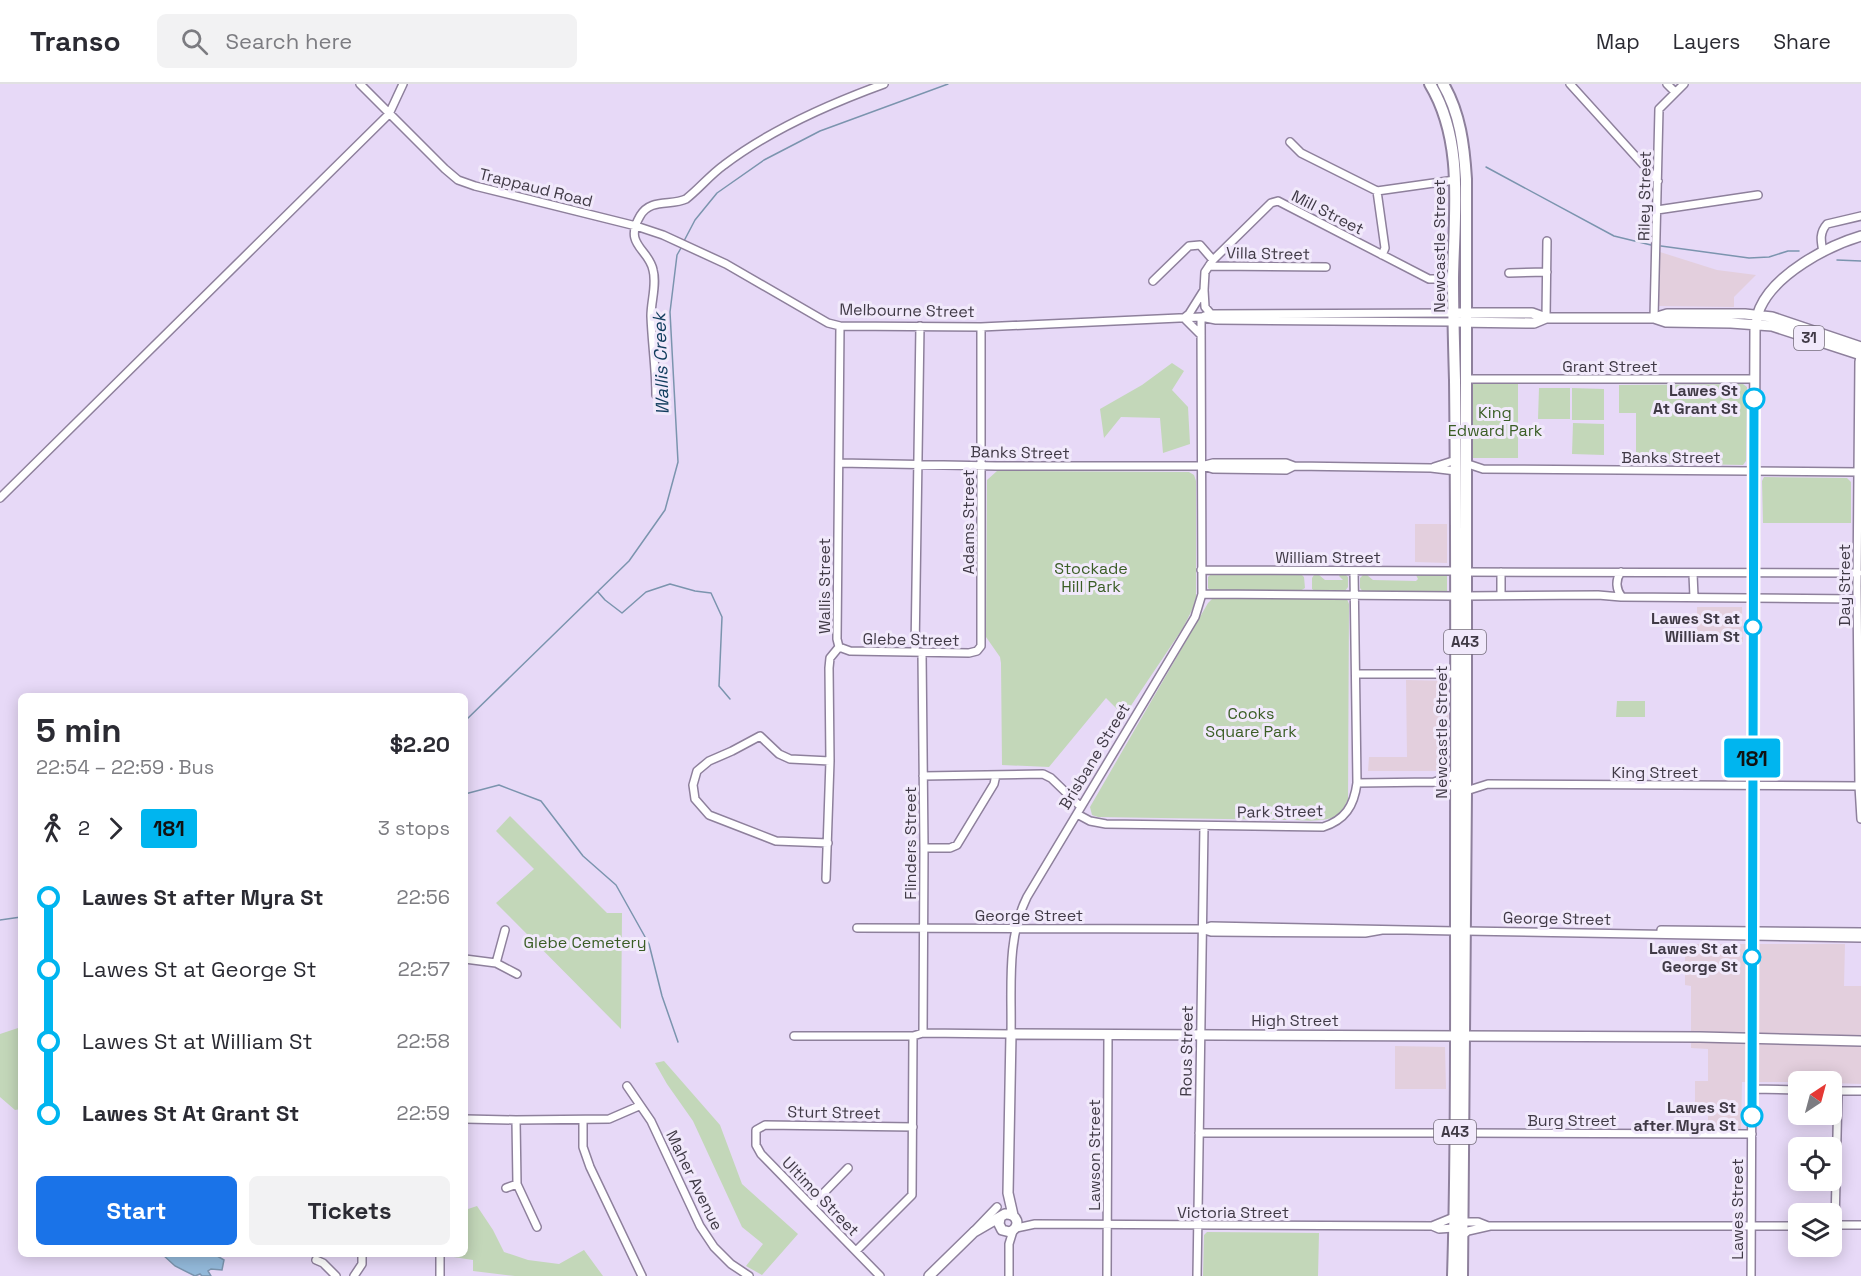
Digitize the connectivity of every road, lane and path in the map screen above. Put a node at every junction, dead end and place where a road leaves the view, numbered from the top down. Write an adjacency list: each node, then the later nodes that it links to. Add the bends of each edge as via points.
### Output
1 (360, 84): 10 (street, Trappaud Road)
2 (403, 84): 10 (street)
3 (884, 84): 18 (street, via 824,107 743,152 681,202 646,208)
4 (1430, 84): 12 (highway, Newcastle Street / A43, via 1448,126)
5 (1443, 84): 12 (highway, Newcastle Street / A43, via 1457,116 1464,151)
6 (1570, 84): 13 (street)
7 (1667, 84): 9 (street)
8 (1684, 84): 9 (street, Riley Street)
9 (1675, 92): 13 (street, Riley Street, via 1659,109)
10 (389, 114): 18 (street, Trappaud Road, via 458,180); 55 (street)
11 (1290, 142): 14 (street, via 1302,153)
12 (1460, 180): 14 (street); 27 (highway, Newcastle Street / A43); 32 (highway, Newcastle Street / A43)
13 (1658, 181): 16 (street, Riley Street)
14 (1377, 191): 22 (street, via 1385,248)
15 (1758, 195): 16 (street)
16 (1657, 210): 35 (street, Riley Street)
17 (1861, 216): 21 (street, via 1827,224 1820,239)
18 (636, 226): 37 (street, Melbourne Street, via 701,252); 45 (street, via 638,248 653,269 651,316)
19 (1861, 236): 21 (main road)
20 (1547, 241): 25 (street)
21 (1823, 252): 36 (main road, via 1782,280 1767,296)
22 (1382, 255): 23 (street, Mill Street, via 1278,201 1271,203); 27 (street, Mill Street, via 1429,279)
23 (1211, 263): 24 (street, Villa Street); 28 (street, via 1200,245 1190,246); 29 (street, via 1205,272)
24 (1326, 267)
25 (1547, 272): 26 (street); 34 (street)
26 (1509, 273)
27 (1454, 279): 32 (highway, Newcastle Street / A43)
28 (1153, 280)
29 (1204, 290): 30 (street, via 1205,307); 33 (street)
30 (1211, 314): 31 (street, Melbourne Street); 32 (street, Melbourne Street)
31 (1201, 317): 32 (street, Melbourne Street); 33 (street, Melbourne Street); 40 (street, Brisbane Street)
32 (1459, 317): 34 (main road, Melbourne Street / 31, via 1533,313); 44 (highway, Newcastle Street / A43); 51 (highway, Newcastle Street / A43)
33 (1184, 318): 39 (street, Melbourne Street); 40 (street)
34 (1546, 318): 35 (main road, Melbourne Street / 31)
35 (1654, 318): 36 (main road, Melbourne Street / 31, via 1667,314)
36 (1757, 319): 41 (main road, Melbourne Street / 31, via 1799,325); 42 (main road, Melbourne Street / 31); 43 (main road, Lawes Street)
37 (840, 326): 38 (street, Melbourne Street); 46 (street, Wallis Street)
38 (920, 326): 39 (street, Melbourne Street); 47 (street, Flinders Street)
39 (981, 327): 48 (street, Adams Street)
40 (1201, 335): 49 (street, Brisbane Street)
41 (1861, 347)
42 (1861, 354): 54 (street, Day Street)
43 (1754, 378): 44 (street, Grant Street); 53 (main road, Lawes Street)
44 (1466, 379): 51 (highway, Newcastle Street / A43)
45 (656, 395)
46 (839, 463): 47 (street, Banks Street); 72 (street, Wallis Street)
47 (919, 464): 48 (street, Banks Street); 74 (street, Flinders Street)
48 (982, 465): 49 (street, Banks Street); 73 (street, Adams Street)
49 (1201, 466): 50 (street, Banks Street, via 1286,463); 56 (street, Brisbane Street)
50 (1431, 468): 51 (street, Banks Street); 51 (street, Banks Street)
51 (1461, 468): 52 (street, Banks Street); 52 (street, Banks Street); 58 (highway, Newcastle Street / A43)
52 (1483, 469): 53 (street, Banks Street)
53 (1754, 471): 54 (street, Banks Street); 63 (main road, Lawes Street)
54 (1859, 472): 61 (street, Day Street)
55 (0, 498)
56 (1201, 570): 57 (street, William Street); 64 (street, Brisbane Street)
57 (1354, 571): 58 (street, William Street); 65 (street, Park Street)
58 (1460, 572): 59 (street, William Street); 67 (highway, Newcastle Street / A43)
59 (1501, 572): 60 (street, William Street); 66 (street)
60 (1622, 573): 62 (street, William Street); 68 (street, via 1617,589)
61 (1858, 573): 63 (street, William Street); 71 (street, Day Street)
62 (1693, 574): 63 (street, William Street); 69 (street)
63 (1754, 574): 70 (main road, Lawes Street)
64 (1202, 594): 65 (street); 87 (street, Brisbane Street, via 1195,617)
65 (1354, 595): 67 (street); 75 (street, Park Street)
66 (1501, 595): 67 (street); 68 (street)
67 (1460, 596): 76 (highway, Newcastle Street / A43); 84 (highway, Newcastle Street / A43, via 1466,760)
68 (1622, 597): 69 (street)
69 (1694, 597): 70 (street)
70 (1754, 598): 71 (street); 85 (main road, Lawes Street)
71 (1857, 599): 86 (street, Day Street)
72 (839, 646): 74 (street, Glebe Street, via 850,651); 77 (street, Wallis Street, via 830,658 829,668)
73 (981, 646): 74 (street, Glebe Street, via 969,653)
74 (919, 652): 80 (street, Flinders Street)
75 (1356, 674): 76 (street); 82 (street, Park Street)
76 (1456, 674): 78 (highway, Newcastle Street / A43)
77 (830, 761): 90 (street, Wallis Street); 90 (street, via 790,759 760,736 709,761 697,771 693,785 695,799 710,815 776,841)
78 (1457, 772): 81 (street, King Street); 84 (highway, Newcastle Street / A43)
79 (996, 775): 80 (street, Park Street); 87 (street, Park Street, via 1043,774); 91 (street, via 957,845)
80 (923, 776): 91 (street, Flinders Street)
81 (1434, 782): 82 (street, King Street); 84 (street, King Street)
82 (1358, 783): 89 (street, Park Street, via 1348,811 1334,823)
83 (1488, 784): 84 (street, King Street); 84 (street, King Street, via 1475,780); 85 (street, King Street)
84 (1463, 786): 98 (highway, Newcastle Street / A43); 98 (highway, Newcastle Street / A43, via 1456,807)
85 (1752, 786): 86 (street, King Street); 100 (main road, Lawes Street)
86 (1859, 786): 88 (street, Day Street)
87 (1079, 810): 89 (street, Park Street, via 1090,821 1106,824); 95 (street, Brisbane Street, via 1027,897)
88 (1861, 819)
89 (1204, 826): 96 (street, Rous Street)
90 (828, 843): 92 (street, Wallis Street)
91 (924, 848): 94 (street, Flinders Street)
92 (826, 879)
93 (856, 927): 94 (street, George Street)
94 (924, 928): 95 (street, George Street); 105 (street, Flinders Street)
95 (1015, 928): 96 (street, George Street); 106 (street, Brisbane Street)
96 (1201, 929): 98 (street, George Street, via 1211,926); 108 (street, Rous Street)
97 (506, 930): 103 (street)
98 (1460, 931): 100 (street, George Street); 111 (highway, Newcastle Street / A43)
99 (1861, 932): 100 (street, George Street)
100 (1752, 934): 101 (street, George Street); 113 (main road, Lawes Street)
101 (1861, 938)
102 (468, 959): 103 (street)
103 (496, 963): 104 (street)
104 (517, 974)
105 (923, 1033): 106 (street, High Street); 110 (street, High Street)
106 (1011, 1034): 107 (main road, High Street); 134 (main road, Brisbane Street)
107 (1108, 1034): 108 (main road, High Street); 139 (street, Lawson Street)
108 (1200, 1035): 111 (main road, High Street); 128 (street, Rous Street)
109 (794, 1036): 110 (street, High Street)
110 (914, 1036): 126 (street)
111 (1460, 1036): 113 (main road, High Street); 129 (highway, Newcastle Street / A43)
112 (1861, 1036): 114 (main road, High Street)
113 (1752, 1038): 114 (main road, High Street); 117 (street, Lawes Street)
114 (1796, 1038): 115 (main road, High Street)
115 (1861, 1041)
116 (627, 1086): 121 (street, Maher Avenue)
117 (1752, 1089): 118 (street); 130 (street, Lawes Street)
118 (1788, 1090)
119 (1842, 1091): 120 (street)
120 (1861, 1092)
121 (639, 1106): 124 (street, via 609,1119); 159 (street, Maher Avenue, via 651,1121 700,1226 714,1247)
122 (468, 1119): 123 (street)
123 (516, 1120): 124 (street); 132 (street)
124 (582, 1120): 158 (street, via 583,1147 590,1167)
125 (1834, 1125): 135 (street)
126 (913, 1127): 127 (street, Sturt Street, via 765,1125); 151 (street, via 912,1195)
127 (756, 1130): 136 (street, Ultimo Street, via 756,1145 761,1154)
128 (1199, 1133): 129 (street, Burg Street); 140 (street, Rous Street)
129 (1459, 1133): 130 (street, Burg Street); 141 (highway, Newcastle Street / A43)
130 (1752, 1134): 146 (street, Lawes Street)
131 (848, 1168): 136 (street)
132 (517, 1184): 133 (street); 148 (street)
133 (506, 1188)
134 (1008, 1193): 138 (main road, Brisbane Street); 144 (main road, Brisbane Street)
135 (1833, 1203)
136 (812, 1205): 151 (street, Ultimo Street)
137 (997, 1207): 150 (street)
138 (1001, 1217): 144 (main road, Brisbane Street, via 999,1224); 149 (main road)
139 (1107, 1225): 140 (street, Victoria Street); 144 (street, Victoria Street, via 1035,1224 1024,1220); 163 (street, Lawson Street)
140 (1197, 1225): 141 (street, Victoria Street, via 1443,1229); 164 (street, Rous Street)
141 (1458, 1225): 145 (street, Victoria Street, via 1478,1222); 145 (street, Victoria Street, via 1468,1231); 165 (highway, Newcastle Street / A43); 166 (highway, Newcastle Street / A43)
142 (1842, 1225): 143 (street)
143 (1861, 1225)
144 (1011, 1226): 149 (main road); 162 (street, Brisbane Street)
145 (1490, 1226): 146 (street, Victoria Street)
146 (1752, 1226): 147 (street, Victoria Street); 167 (street, Lawes Street)
147 (1788, 1226)
148 (537, 1227)
149 (985, 1227): 150 (main road)
150 (971, 1236): 161 (main road)
151 (856, 1251): 160 (street, Ultimo Street)
152 (362, 1257): 156 (street)
153 (440, 1257): 157 (street)
154 (316, 1260): 155 (street)
155 (336, 1276)
156 (354, 1276)
157 (440, 1276)
158 (642, 1276)
159 (749, 1276)
160 (880, 1276)
161 (929, 1276)
162 (1009, 1276)
163 (1107, 1276)
164 (1197, 1276)
165 (1453, 1276)
166 (1462, 1276)
167 (1751, 1276)

